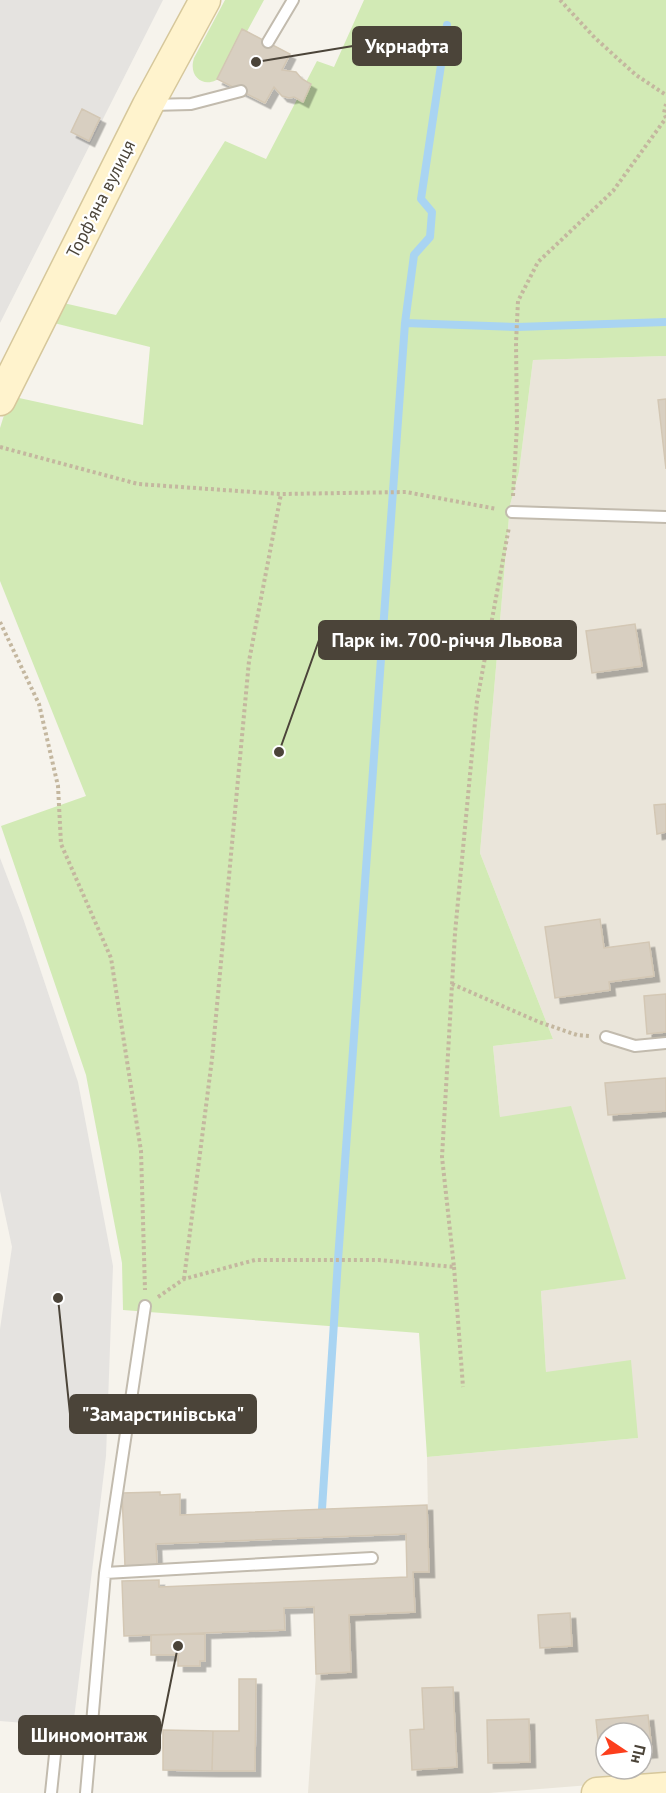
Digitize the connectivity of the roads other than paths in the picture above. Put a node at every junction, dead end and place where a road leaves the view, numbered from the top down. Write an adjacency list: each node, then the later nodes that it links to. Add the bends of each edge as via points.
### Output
1 (205, 0): 5 (street, Торфʼяна вулиця)
2 (293, 0): 3 (lane)
3 (268, 42)
4 (241, 91): 5 (lane, via 191,104)
5 (148, 105): 6 (street, Торфʼяна вулиця)
6 (0, 400)
7 (512, 512): 8 (lane)
8 (666, 517)
9 (606, 1037): 10 (lane, via 635,1046)
10 (666, 1043)
11 (145, 1306): 13 (lane)
12 (372, 1558): 13 (lane)
13 (105, 1573): 17 (lane)
14 (58, 1726): 16 (lane)
15 (666, 1788): 18 (street)
16 (51, 1793)
17 (86, 1793)
18 (597, 1793)

